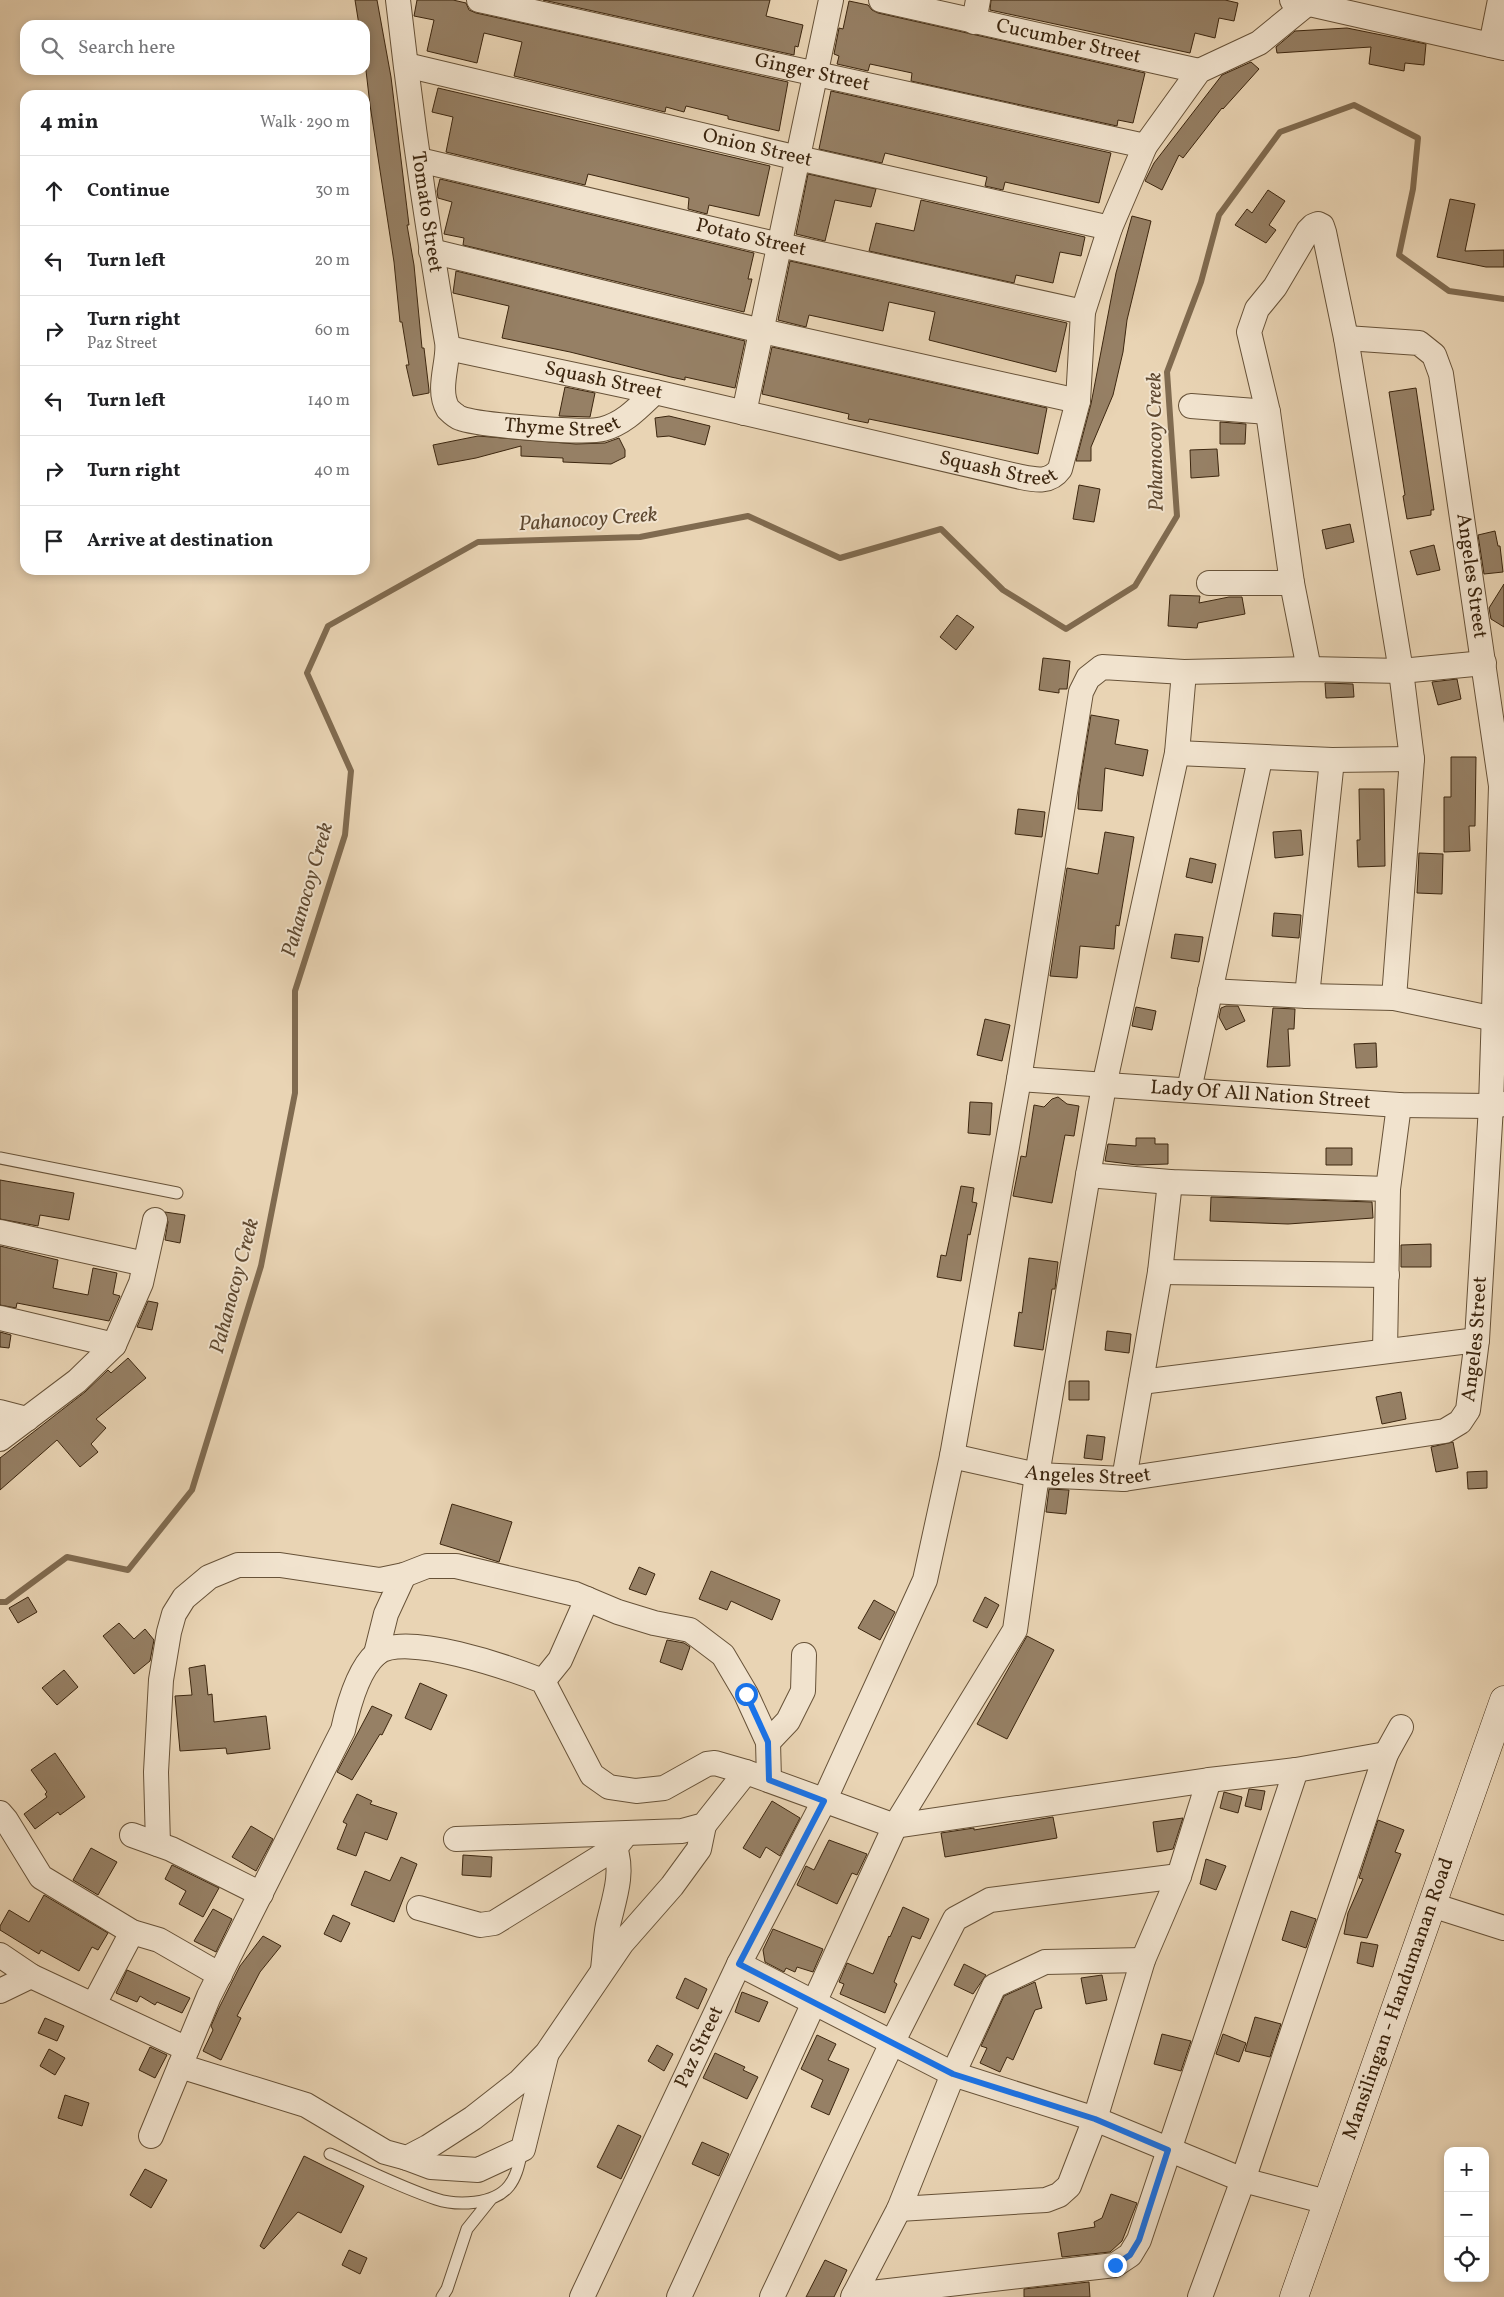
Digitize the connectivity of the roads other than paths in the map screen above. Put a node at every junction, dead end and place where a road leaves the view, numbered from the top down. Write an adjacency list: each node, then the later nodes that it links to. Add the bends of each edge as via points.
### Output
1 (398, 0): 9 (street, Tomato Street)
2 (479, 0): 11 (street, Ginger Street)
3 (832, 0): 11 (street)
4 (882, 0): 7 (street, Cucumber Street)
5 (1500, 0): 8 (street)
6 (1299, 2): 8 (street); 10 (street, Squash Street, via 1259,43)
7 (976, 11): 10 (street, Cucumber Street)
8 (1498, 46)
9 (406, 65): 13 (street, Onion Street); 14 (street, Tomato Street)
10 (1199, 71): 12 (street, Squash Street)
11 (816, 75): 12 (street, Ginger Street); 13 (street)
12 (1145, 146): 15 (street, Squash Street)
13 (798, 158): 15 (street, Onion Street); 16 (street)
14 (419, 160): 16 (street, Potato Street); 17 (street, Tomato Street)
15 (1110, 228): 18 (street, Squash Street)
16 (780, 245): 18 (street, Potato Street); 19 (street)
17 (431, 251): 19 (street); 21 (street, Tomato Street)
18 (1083, 312): 23 (street, Squash Street)
19 (762, 331): 23 (street); 26 (street)
20 (1346, 338): 25 (street, via 1324,232 1318,224 1308,231 1275,287 1257,309 1249,332); 30 (street, Angeles Street, via 1419,343 1434,355 1441,374); 32 (street)
21 (448, 348): 22 (street, Squash Street); 27 (street, Tomato Street, via 443,388 448,408)
22 (655, 392): 26 (street, Squash Street); 27 (street, Thyme Street, via 624,421 602,430 489,424)
23 (1078, 401): 26 (street, Squash Street, via 1060,469 1046,480)
24 (1191, 406): 25 (street)
25 (1268, 412): 29 (street)
26 (744, 413)
27 (459, 418)
28 (1209, 583): 29 (street)
29 (1292, 583): 31 (street)
30 (1484, 663): 32 (street); 41 (street, Angeles Street, via 1501,786)
31 (1309, 669): 32 (street); 33 (street)
32 (1401, 671): 36 (street)
33 (1184, 672): 34 (street); 42 (street, Paz Street, via 1102,667 1088,678 1081,692)
34 (1177, 753): 35 (street); 43 (street)
35 (1260, 759): 37 (street); 38 (street)
36 (1412, 759): 37 (street); 40 (street)
37 (1332, 760): 39 (street)
38 (1210, 991): 39 (street); 44 (street)
39 (1307, 996): 40 (street)
40 (1394, 998): 41 (street)
41 (1495, 1019): 46 (street, Angeles Street)
42 (1019, 1079): 43 (street, Lady Of All Nation Street); 65 (street, Paz Street)
43 (1104, 1086): 44 (street, Lady Of All Nation Street); 48 (street)
44 (1189, 1090): 45 (street, Lady Of All Nation Street)
45 (1399, 1105): 46 (street, Lady Of All Nation Street); 50 (street)
46 (1498, 1105): 58 (street, Angeles Street)
47 (0, 1158): 51 (lane)
48 (1088, 1175): 49 (street); 66 (street)
49 (1170, 1182): 50 (street); 55 (street)
50 (1388, 1189): 56 (street)
51 (177, 1193)
52 (155, 1220): 54 (street)
53 (0, 1232): 54 (street)
54 (146, 1264): 59 (street)
55 (1160, 1272): 56 (street); 61 (street)
56 (1387, 1276): 60 (street)
57 (0, 1318): 59 (street)
58 (1477, 1340): 60 (street); 67 (street, Angeles Street, via 1468,1410 1460,1422 1445,1431)
59 (114, 1345): 63 (street, via 77,1381)
60 (1385, 1351): 61 (street)
61 (1141, 1382): 67 (street)
62 (0, 1412): 63 (street)
63 (27, 1419): 64 (street)
64 (0, 1439)
65 (952, 1456): 66 (street, Angeles Street); 81 (street, Paz Street, via 925,1580)
66 (1037, 1474): 67 (street, Angeles Street); 84 (street, via 1015,1630)
67 (1124, 1479)
68 (404, 1575): 69 (street, via 427,1566 456,1566); 70 (street, via 386,1614); 88 (street, via 380,1580 280,1565 238,1565 209,1577 184,1598 174,1614 161,1680 156,1772)
69 (586, 1599): 72 (street, via 560,1660); 75 (street, via 627,1615 690,1630 723,1655 746,1694)
70 (376, 1654): 72 (street, via 388,1647 416,1647 476,1657); 90 (street, via 351,1698 343,1730)
71 (804, 1655): 75 (street, via 803,1691 788,1721)
72 (542, 1681): 78 (street, via 592,1775 609,1787 636,1791 664,1788 707,1764 715,1763)
73 (1504, 1700): 91 (street, Mansilingan - Handumanan Road)
74 (1401, 1727): 76 (street)
75 (768, 1742): 79 (street)
76 (1386, 1754): 77 (street); 114 (street)
77 (1296, 1770): 80 (street); 111 (street)
78 (746, 1772): 79 (street); 83 (street)
79 (769, 1780): 81 (street)
80 (1209, 1780): 84 (street); 89 (street)
81 (824, 1801): 84 (street); 97 (street, Paz Street)
82 (0, 1813): 94 (street, via 41,1877)
83 (704, 1825): 87 (street); 98 (street, via 699,1849)
84 (894, 1826): 102 (street)
85 (132, 1835): 88 (street)
86 (456, 1839): 87 (street)
87 (621, 1841): 92 (street, via 494,1923 480,1925); 98 (street, via 620,1875)
88 (158, 1844): 90 (street)
89 (1179, 1876): 96 (street); 104 (street, via 990,1900 955,1919)
90 (261, 1894): 99 (street)
91 (1432, 1905): 93 (street); 116 (street, Mansilingan - Handumanan Road)
92 (419, 1908)
93 (1504, 1928)
94 (132, 1932): 99 (street, via 159,1940); 103 (street)
95 (0, 1955): 100 (street)
96 (1143, 1960): 107 (street, via 1045,1962 994,1986); 108 (street)
97 (739, 1964): 102 (street); 120 (street, Paz Street)
98 (602, 1971): 105 (street)
99 (220, 1974): 106 (street)
100 (31, 1976): 101 (street); 103 (street)
101 (0, 1991)
102 (815, 2003): 104 (street); 121 (street)
103 (94, 2004): 106 (street)
104 (892, 2043): 107 (street); 122 (street)
105 (547, 2053): 110 (street); 113 (street, via 520,2082 473,2118)
106 (184, 2057): 109 (street); 113 (street, via 306,2105 385,2152)
107 (953, 2074): 108 (street); 117 (street)
108 (1095, 2119): 111 (street); 117 (street, via 1069,2186 1059,2195 1046,2200)
109 (151, 2136)
110 (523, 2149): 113 (street, via 478,2170 431,2167); 115 (lane, via 517,2172 508,2188)
111 (1168, 2150): 114 (street); 118 (street, via 1139,2240 1130,2255 1115,2265)
112 (330, 2154): 115 (lane, via 438,2200 463,2203)
113 (407, 2158)
114 (1243, 2180): 116 (street); 123 (street)
115 (491, 2199): 119 (lane, via 467,2229 448,2289)
116 (1327, 2202): 124 (street, Mansilingan - Handumanan Road)
117 (899, 2209): 118 (street)
118 (854, 2296)
119 (442, 2297)
120 (582, 2297)
121 (678, 2297)
122 (772, 2297)
123 (1200, 2297)
124 (1294, 2297)

